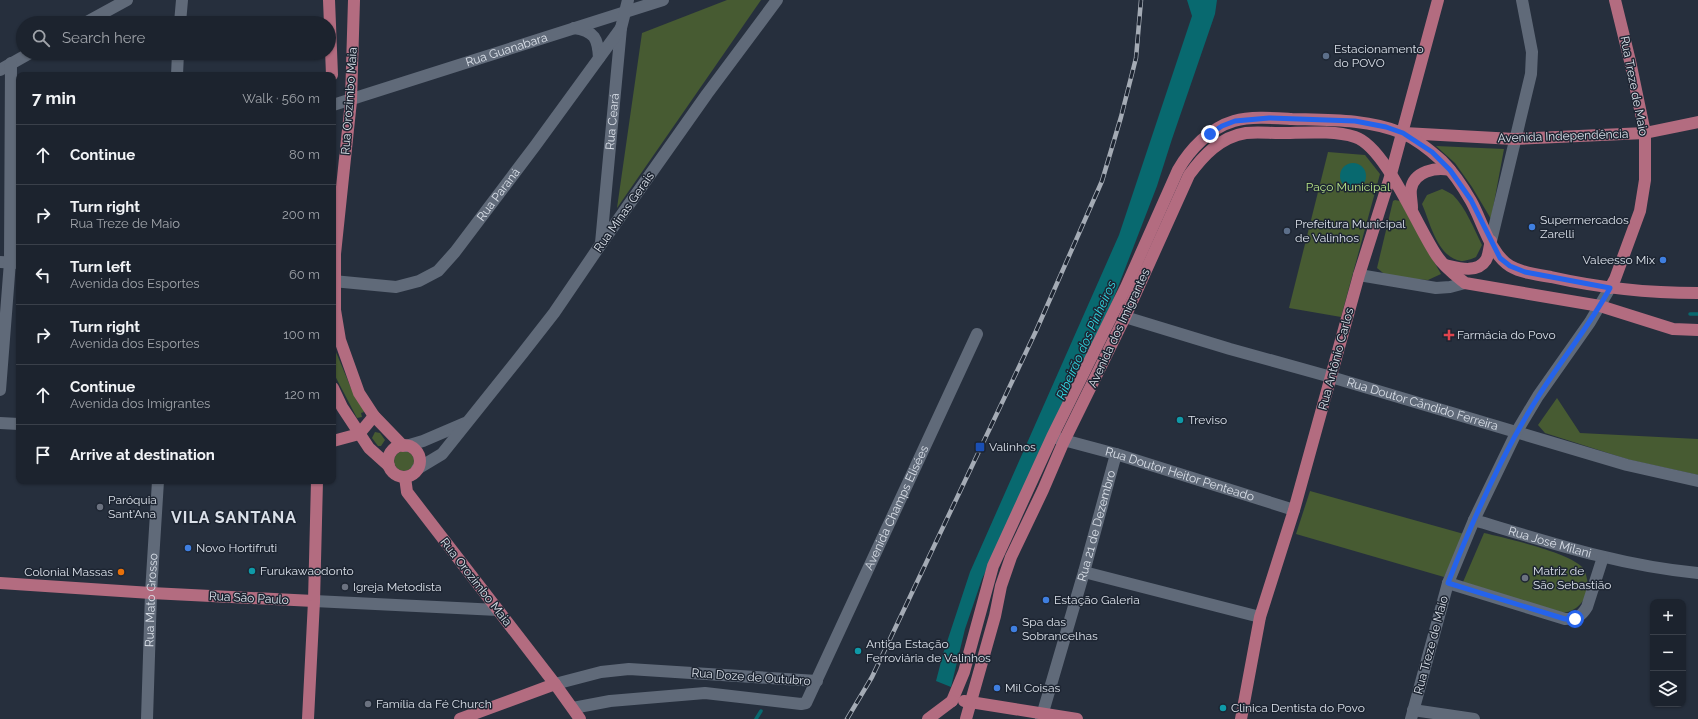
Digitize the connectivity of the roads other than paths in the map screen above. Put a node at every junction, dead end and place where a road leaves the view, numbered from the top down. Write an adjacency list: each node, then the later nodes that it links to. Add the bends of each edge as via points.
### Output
1 (127, 0): 11 (street)
2 (182, 0): 12 (street)
3 (329, 0): 13 (main road, Rua Orozimbo Maia)
4 (354, 0): 24 (main road, Rua Orozimbo Maia)
5 (663, 0): 10 (street, Rua Guanabara)
6 (777, 0): 34 (street, Rua Minas Gerais)
7 (1438, 0): 27 (main road, Rua Antônio Carlos)
8 (1522, 0): 29 (street, via 1532,52 1531,74)
9 (1615, 0): 28 (main road, Rua Treze de Maio)
10 (627, 6): 14 (street, Rua Guanabara); 15 (street, Rua Ceará)
11 (98, 16)
12 (181, 16)
13 (330, 16)
14 (574, 28): 16 (street, via 586,30 593,36 598,42); 24 (street, Rua Guanabara)
15 (621, 28): 16 (street, Rua Paraná); 34 (street, Rua Ceará)
16 (599, 58): 39 (street, Rua Paraná, via 455,252 438,271 419,281 396,286)
17 (18, 60): 20 (street)
18 (178, 60): 22 (street)
19 (331, 60): 23 (main road, Rua Orozimbo Maia)
20 (11, 64): 21 (street); 36 (street)
21 (0, 70)
22 (177, 72)
23 (332, 72)
24 (351, 101): 25 (street, Rua Guanabara); 35 (main road, Rua Orozimbo Maia)
25 (336, 104)
26 (1698, 122): 28 (main road, Avenida Independência)
27 (1403, 133): 29 (main road, Avenida Independência); 30 (main road, via 1432,152); 31 (main road, Rua Antônio Carlos); 57 (main road, Avenida dos Imigrantes, via 1355,121 1269,118 1235,121 1222,126 1198,144 1187,155 1178,170)
28 (1645, 133): 29 (main road, Avenida Independência); 41 (main road, Rua Treze de Maio, via 1645,180 1640,211)
29 (1514, 140): 33 (street)
30 (1450, 170): 32 (main road, via 1436,168 1414,179 1411,189); 33 (main road, via 1471,200)
31 (1392, 174): 32 (main road, Avenida dos Imigrantes); 38 (main road, Rua Antônio Carlos); 45 (main road, Avenida dos Imigrantes, via 1370,148 1356,137 1336,134 1246,133 1229,138 1202,158 1189,176)
32 (1413, 211): 37 (main road, Avenida dos Imigrantes, via 1437,256)
33 (1491, 241): 37 (main road, via 1486,260 1480,265 1465,269); 41 (main road, via 1500,258 1510,266 1525,272)
34 (600, 244): 52 (street, Rua Minas Gerais, via 554,313)
35 (336, 251)
36 (10, 262): 49 (street)
37 (1444, 264): 40 (main road, Avenida dos Imigrantes)
38 (1359, 275): 40 (street, via 1436,288 1450,288); 48 (main road, Rua Antônio Carlos)
39 (336, 281)
40 (1466, 283): 43 (main road)
41 (1610, 288): 42 (main road); 43 (street, Rua Treze de Maio)
42 (1698, 293)
43 (1600, 306): 46 (main road, via 1673,329); 55 (street, Rua Treze de Maio)
44 (336, 316): 51 (main road, Rua Orozimbo Maia, via 340,340 359,393)
45 (1125, 317): 48 (street, Rua Doutor Cândido Ferreira); 57 (main road, Avenida dos Imigrantes)
46 (1698, 330)
47 (977, 334): 78 (street, Avenida Champs Elisées)
48 (1331, 377): 55 (street, Rua Doutor Cândido Ferreira); 67 (main road, Rua Antônio Carlos)
49 (0, 390)
50 (336, 394): 56 (main road)
51 (374, 416): 56 (main road); 59 (main road, Rua Orozimbo Maia)
52 (468, 421): 59 (street, Rua Minas Gerais, via 423,441); 62 (street, Rua Minas Gerais, via 442,454)
53 (0, 424): 54 (street)
54 (16, 424)
55 (1517, 431): 64 (street, Rua Doutor Cândido Ferreira, via 1627,465); 68 (street, Rua Treze de Maio)
56 (359, 434): 58 (main road); 61 (main road, via 369,448)
57 (1058, 439): 60 (street, Rua Doutor Heitor Penteado); 80 (main road, Avenida dos Imigrantes, via 993,566 964,672); 81 (main road, Avenida dos Imigrantes, via 1043,490 1011,557 1001,586)
58 (336, 440)
59 (404, 446): 61 (main road, via 392,450 388,460); 62 (main road, via 415,450 418,455)
60 (1116, 454): 67 (street, Rua Doutor Heitor Penteado); 70 (street, Rua 21 de Dezembro)
61 (389, 466): 63 (main road, via 395,474)
62 (417, 469): 63 (main road)
63 (405, 477): 76 (main road, Rua Orozimbo Maia, via 407,492)
64 (1698, 481)
65 (158, 484): 74 (street, Rua Mato Grosso)
66 (317, 484): 75 (main road)
67 (1294, 510): 77 (main road, Rua Antônio Carlos)
68 (1474, 520): 69 (street, Rua José Milani); 73 (street, Rua Treze de Maio)
69 (1603, 557): 71 (street, Rua José Milani, via 1666,570); 73 (street, via 1587,607 1582,615 1575,619 1565,619)
70 (1084, 572): 77 (street); 84 (street, Rua 21 de Dezembro)
71 (1698, 573)
72 (0, 583): 74 (main road, Rua São Paulo)
73 (1448, 583): 83 (street, Rua Treze de Maio)
74 (151, 593): 75 (main road, Rua São Paulo); 85 (street, Rua Mato Grosso)
75 (314, 601): 76 (street, Rua São Paulo); 86 (main road)
76 (498, 610): 79 (main road, Rua Orozimbo Maia)
77 (1260, 617): 92 (main road, Rua Antônio Carlos)
78 (816, 681): 79 (street, Rua Doze de Outubro, via 629,669 601,672); 82 (street, Rua Doze de Outubro, via 809,699 801,704 705,693 610,701)
79 (555, 684): 82 (main road, Rua Orozimbo Maia); 87 (main road, Rua Doze de Outubro)
80 (952, 700): 81 (main road); 89 (main road)
81 (971, 701): 84 (main road); 90 (main road, Avenida dos Imigrantes)
82 (573, 708): 88 (main road, Rua Orozimbo Maia)
83 (1412, 715): 93 (street)
84 (1042, 716): 91 (main road)
85 (147, 719)
86 (308, 719)
87 (460, 719)
88 (580, 719)
89 (928, 719)
90 (966, 719)
91 (1077, 719)
92 (1241, 719)
93 (1474, 719)

